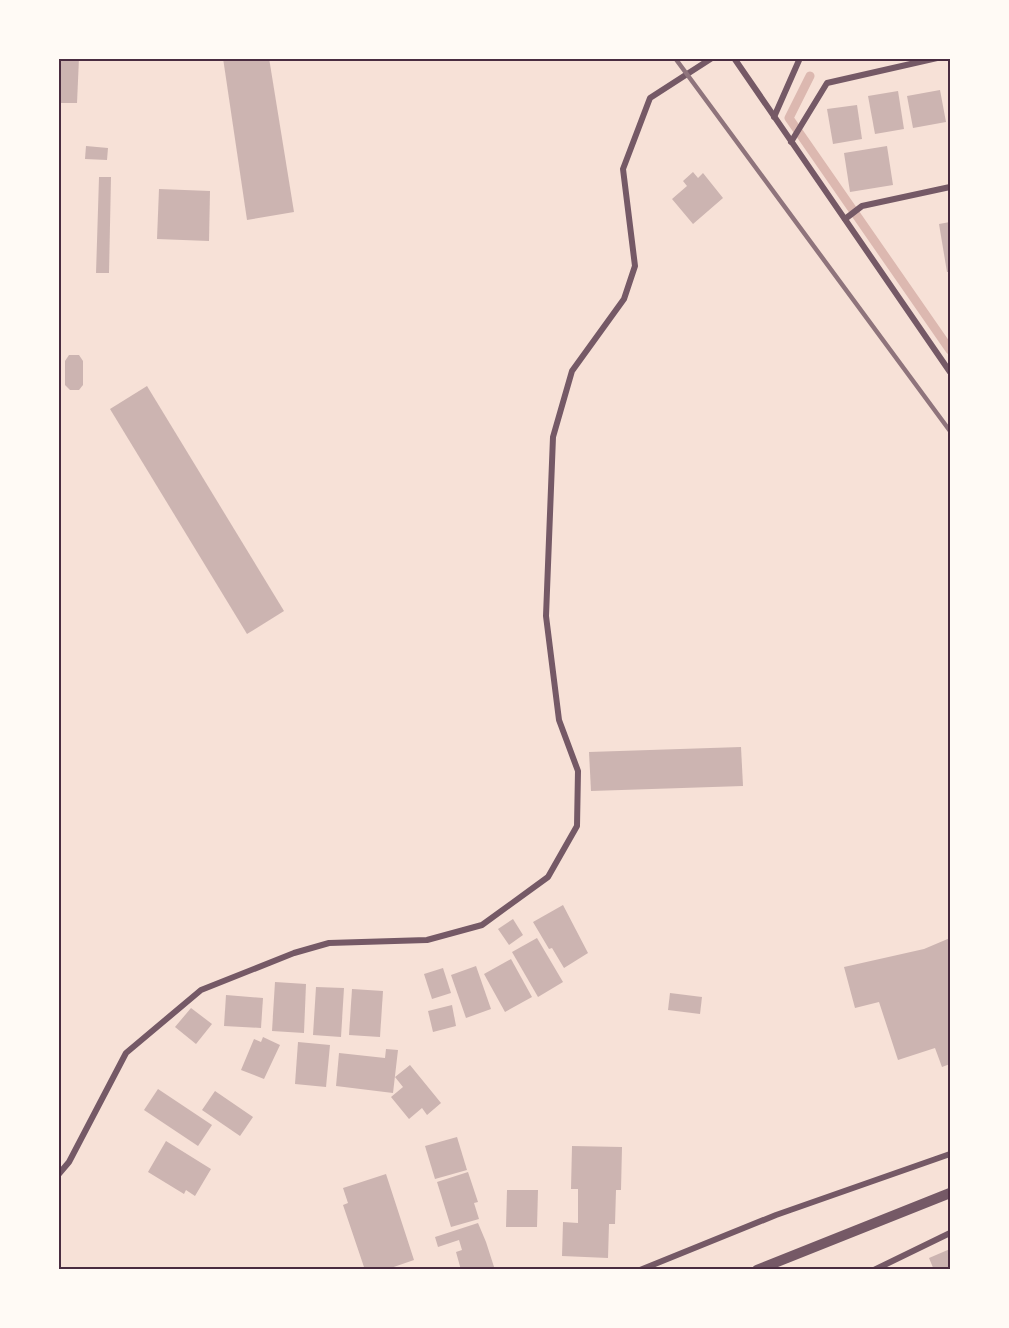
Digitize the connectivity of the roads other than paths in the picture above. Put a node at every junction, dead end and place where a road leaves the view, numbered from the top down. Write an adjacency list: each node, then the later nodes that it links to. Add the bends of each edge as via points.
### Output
1 (712, 58): 11 (street, via 650,98 623,169 635,266 624,299 572,371 553,437 546,616 559,720 578,771 577,826 548,877 482,926 427,940 329,943 201,990 126,1053 69,1162)
2 (734, 58): 5 (street)
3 (800, 58): 5 (street)
4 (937, 58): 6 (street, via 827,83)
5 (774, 117): 6 (street)
6 (791, 142): 8 (street)
7 (951, 187): 8 (street, via 862,206)
8 (845, 219): 9 (street)
9 (951, 372)
10 (951, 1154): 14 (street, via 776,1215)
11 (58, 1175)
12 (951, 1193): 15 (street)
13 (951, 1233): 16 (street)
14 (640, 1269)
15 (757, 1269)
16 (874, 1269)

